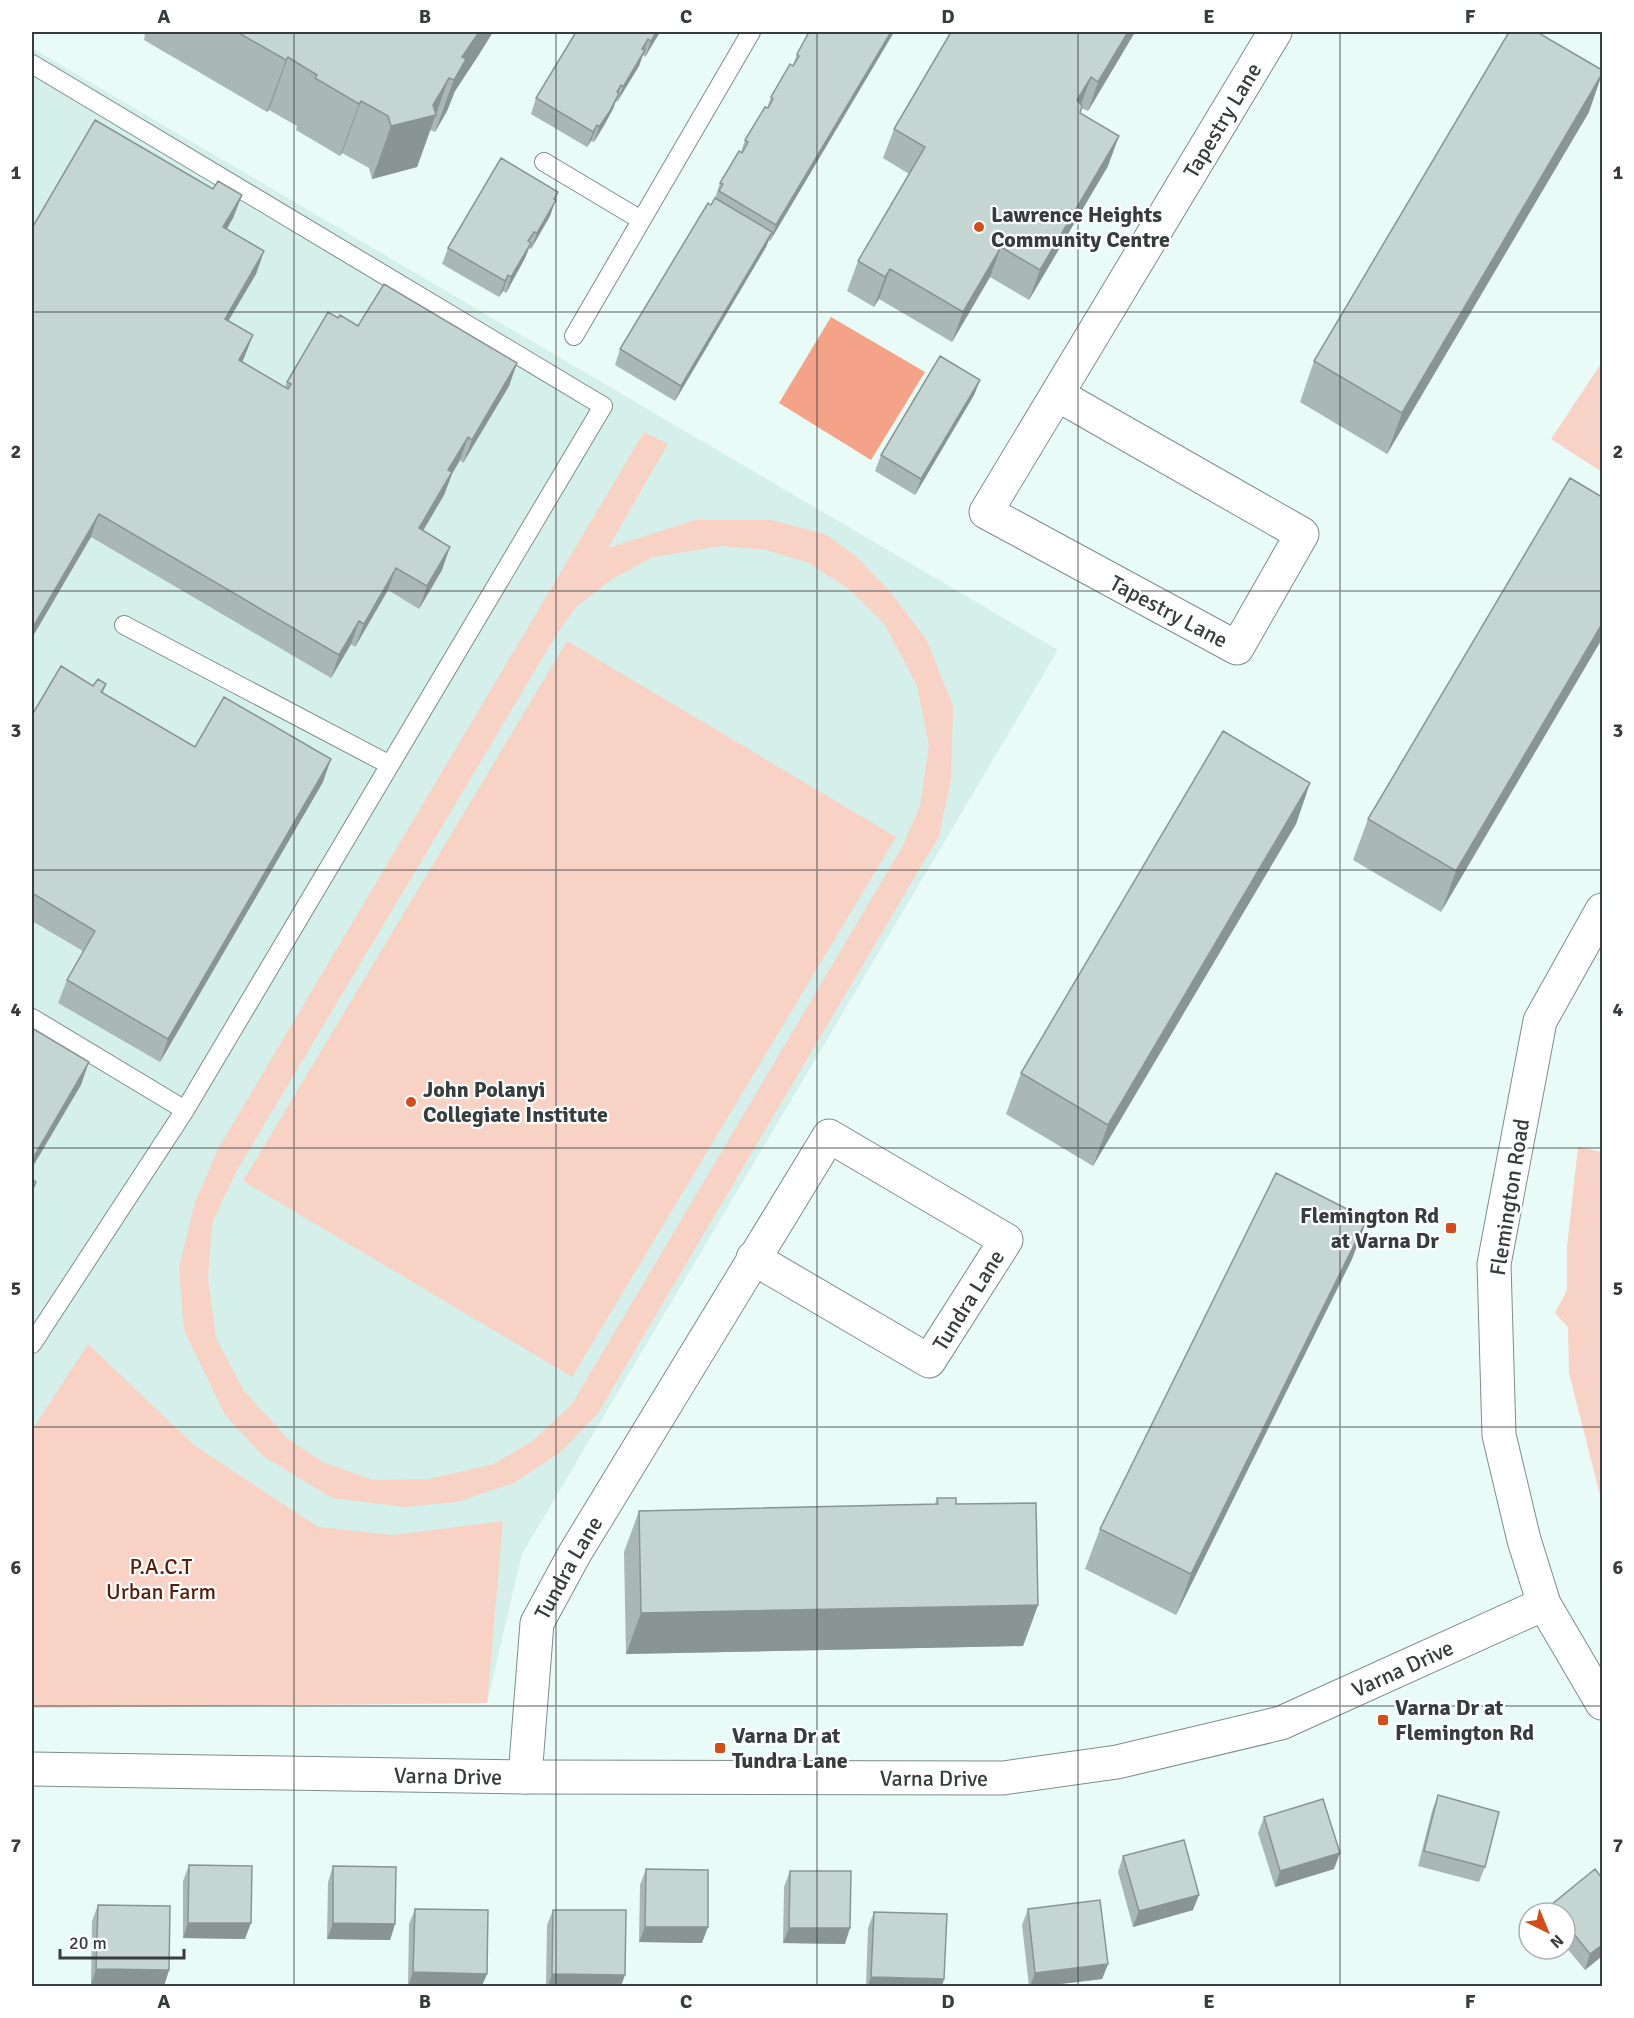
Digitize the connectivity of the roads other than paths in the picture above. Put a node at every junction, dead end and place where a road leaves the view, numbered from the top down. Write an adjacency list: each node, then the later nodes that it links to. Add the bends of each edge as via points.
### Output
1 (751, 32): 5 (lane)
2 (1275, 32): 7 (street, Tapestry Lane)
3 (32, 64): 9 (lane, via 603,406)
4 (544, 162): 5 (lane)
5 (641, 220): 6 (lane)
6 (574, 336)
7 (1058, 394): 7 (street, Tapestry Lane, via 986,512 1238,648 1302,534)
8 (124, 625): 9 (lane)
9 (390, 765): 12 (lane)
10 (1602, 910): 15 (street, Flemington Road, via 1540,1021 1494,1264 1499,1435)
11 (32, 1018): 12 (lane)
12 (185, 1110): 14 (lane)
13 (753, 1258): 13 (street, Tundra Lane, via 829,1136 1006,1240 929,1361); 18 (street, Tundra Lane, via 537,1623)
14 (32, 1344)
15 (1544, 1604): 16 (street); 18 (street, Varna Drive, via 1281,1723 1117,1762 1003,1778)
16 (1602, 1703)
17 (32, 1769): 18 (street, Varna Drive)
18 (525, 1777)

